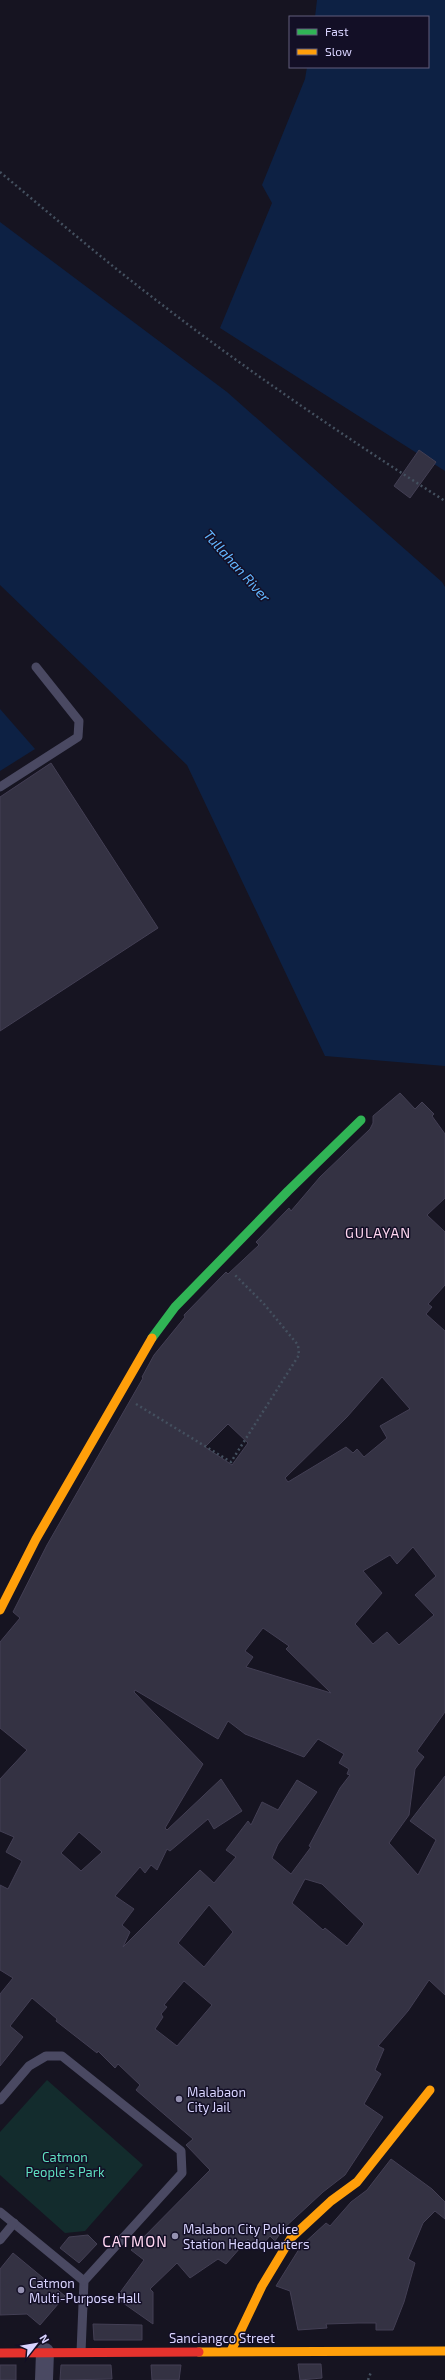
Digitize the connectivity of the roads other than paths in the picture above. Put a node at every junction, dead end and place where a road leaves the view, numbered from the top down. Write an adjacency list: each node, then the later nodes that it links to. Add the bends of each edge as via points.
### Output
1 (36, 667): 2 (lane, via 80,721 78,737)
2 (0, 788)
3 (361, 1120): 4 (street, via 175,1307 144,1348 36,1539)
4 (0, 1610)
5 (430, 2090): 11 (street, via 357,2182 331,2201 291,2238 262,2286)
6 (0, 2100): 10 (lane, via 29,2066 46,2056 62,2056 181,2151 182,2173)
7 (0, 2212): 8 (lane)
8 (14, 2223): 9 (lane); 10 (lane)
9 (0, 2240)
10 (84, 2281): 14 (lane)
11 (232, 2351): 12 (street, Sanciangco Street); 14 (street, Sanciangco Street)
12 (445, 2351)
13 (45, 2352): 14 (street, Sanciangco Street); 15 (street, Sanciangco Street); 16 (street)
14 (80, 2352)
15 (0, 2353)
16 (44, 2380)

